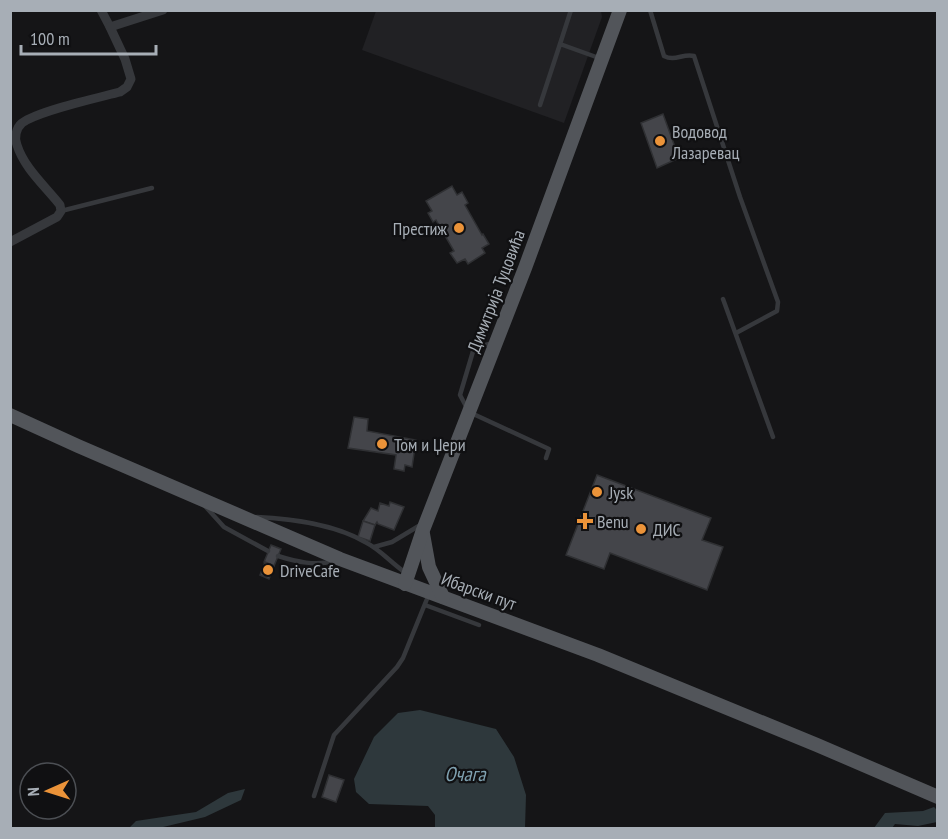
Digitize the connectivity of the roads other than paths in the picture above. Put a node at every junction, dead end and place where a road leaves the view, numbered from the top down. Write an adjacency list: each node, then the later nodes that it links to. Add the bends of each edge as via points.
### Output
1 (101, 10): 6 (street)
2 (162, 10): 6 (street)
3 (572, 10): 7 (lane)
4 (620, 10): 8 (main road, Димитрија Туцовића)
5 (650, 10): 14 (lane, via 664,56 694,56 778,302 777,311)
6 (110, 27): 11 (street, via 131,79 127,87 36,116 20,124 16,133 24,161)
7 (560, 44): 8 (lane); 9 (lane)
8 (602, 59): 15 (main road, Димитрија Туцовића)
9 (540, 105)
10 (152, 188): 11 (lane)
11 (61, 211): 12 (street, via 57,217)
12 (10, 242)
13 (723, 299): 14 (lane)
14 (736, 333): 17 (lane)
15 (469, 412): 18 (lane, via 549,449); 21 (main road, Димитрија Туцовића)
16 (10, 415): 19 (main road, Ибарски пут)
17 (773, 437)
18 (546, 458)
19 (200, 498): 20 (main road, Ибарски пут); 23 (lane, via 224,528)
20 (241, 516): 22 (lane, via 336,530); 25 (main road, Ибарски пут)
21 (425, 525): 22 (lane); 26 (main road, Димитрија Туцовића); 27 (main road, via 429,567)
22 (374, 547): 26 (lane)
23 (268, 551)
24 (278, 556): 25 (lane, via 313,564)
25 (340, 559): 26 (main road, Ибарски пут)
26 (406, 579): 28 (main road, Ибарски пут)
27 (443, 597): 28 (main road, Ибарски пут); 31 (main road, Ибарски пут, via 598,655)
28 (427, 599): 29 (lane); 30 (lane, via 397,667 333,735)
29 (479, 625)
30 (314, 796)
31 (938, 797)

